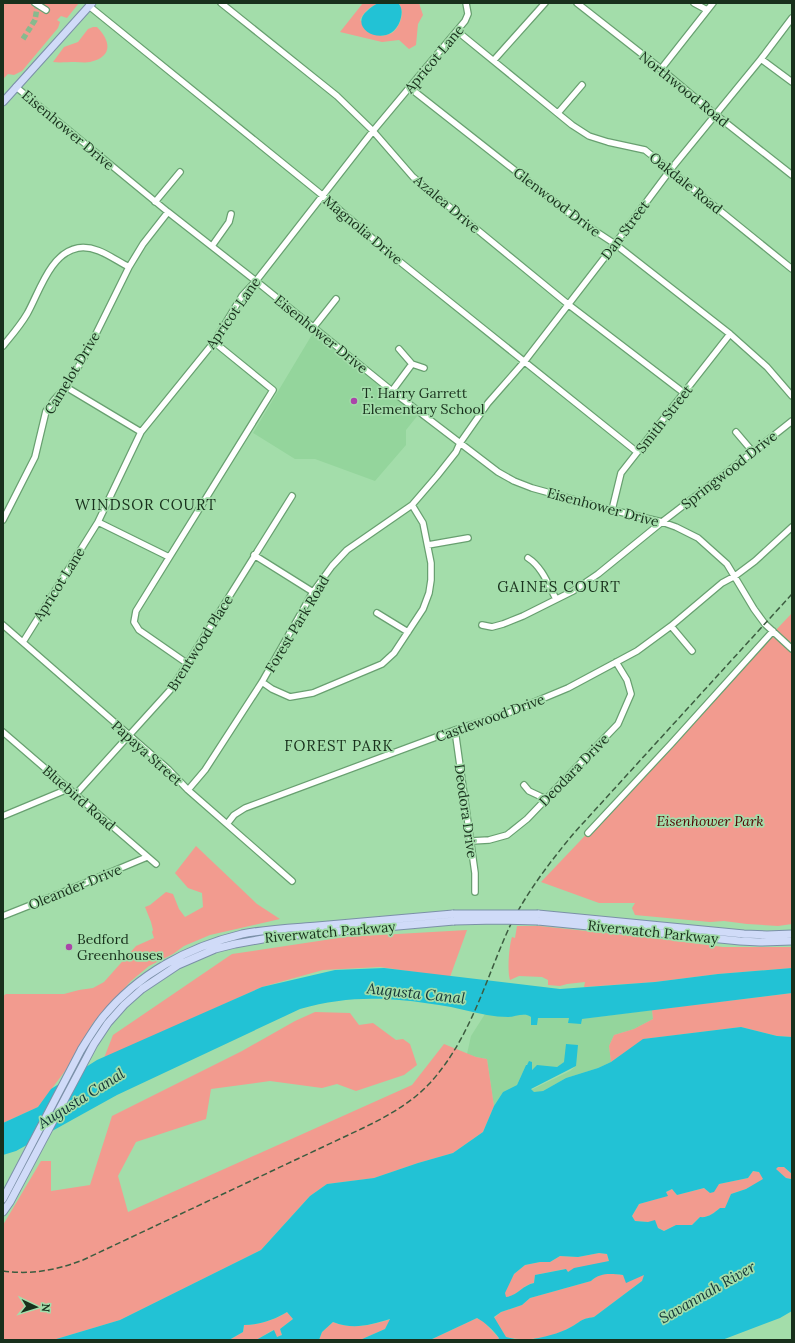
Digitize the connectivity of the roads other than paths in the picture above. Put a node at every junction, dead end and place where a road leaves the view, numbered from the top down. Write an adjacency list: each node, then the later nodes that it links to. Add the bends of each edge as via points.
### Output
1 (35, 3): 9 (street)
2 (221, 3): 23 (street, Azalea Drive, via 337,96)
3 (466, 3): 12 (street, Apricot Lane, via 468,14)
4 (545, 3): 14 (street)
5 (577, 3): 15 (street, Northwood Road)
6 (694, 3): 10 (street)
7 (713, 3): 10 (street)
8 (91, 5): 18 (main road); 27 (street, Magnolia Drive)
9 (46, 10)
10 (707, 10): 15 (street)
11 (792, 18): 13 (street, Dan Street)
12 (457, 31): 14 (street, Oakdale Road); 19 (street, Apricot Lane)
13 (761, 59): 16 (street); 22 (street, Dan Street)
14 (494, 60): 21 (street, Oakdale Road)
15 (662, 69): 22 (street, Northwood Road)
16 (792, 82)
17 (582, 85): 21 (street)
18 (16, 87): 20 (main road); 28 (street, Eisenhower Drive)
19 (410, 88): 23 (street, Apricot Lane); 31 (street, Glenwood Drive, via 574,217)
20 (3, 102)
21 (558, 112): 24 (street, Oakdale Road, via 589,136 645,150)
22 (716, 115): 24 (street, Dan Street); 26 (street, Northwood Road)
23 (373, 132): 27 (street, Apricot Lane); 37 (street, Azalea Drive, via 413,177)
24 (670, 170): 31 (street, Dan Street); 34 (street, Oakdale Road)
25 (180, 172): 28 (street)
26 (792, 175)
27 (322, 196): 35 (street, Apricot Lane); 43 (street, Magnolia Drive)
28 (155, 202): 29 (street, Eisenhower Drive)
29 (168, 212): 32 (street, Eisenhower Drive); 33 (street, Camelot Drive)
30 (231, 214): 32 (street, via 229,222)
31 (615, 244): 37 (street, Dan Street); 39 (street, Glenwood Drive)
32 (212, 246): 35 (street, Eisenhower Drive)
33 (129, 267): 41 (street, via 106,253 92,249 78,248 61,255 45,278 26,315); 46 (street, Camelot Drive, via 86,354)
34 (792, 269)
35 (256, 281): 38 (street, Eisenhower Drive); 40 (street, Apricot Lane, via 242,296)
36 (336, 299): 38 (street)
37 (569, 305): 43 (street, Dan Street); 48 (street, Azalea Drive)
38 (313, 328): 47 (street, Eisenhower Drive)
39 (730, 334): 48 (street, Smith Street); 49 (street, Glenwood Drive, via 767,367)
40 (214, 342): 51 (street, Apricot Lane); 66 (street, via 273,390)
41 (3, 346)
42 (398, 349): 44 (street)
43 (524, 362): 53 (street, Dan Street, via 488,404); 54 (street, Magnolia Drive)
44 (412, 364): 45 (street); 47 (street)
45 (424, 368)
46 (66, 388): 51 (street); 59 (street, Camelot Drive, via 46,412 35,457)
47 (392, 391): 53 (street, Eisenhower Drive)
48 (684, 393): 54 (street, Smith Street)
49 (792, 396)
50 (792, 421): 55 (street, Springwood Drive)
51 (141, 432): 60 (street, Apricot Lane)
52 (736, 432): 55 (street)
53 (460, 443): 57 (street, Forest Park Road, via 456,452); 58 (street, Eisenhower Drive, via 514,481 537,490)
54 (637, 452): 58 (street, Smith Street, via 621,473)
55 (753, 452): 61 (street, Springwood Drive)
56 (292, 496): 65 (street, Brentwood Place)
57 (412, 504): 64 (street, via 424,523); 69 (street, Forest Park Road, via 347,550)
58 (612, 510): 61 (street, Eisenhower Drive)
59 (3, 520)
60 (98, 522): 66 (street); 77 (street, Apricot Lane)
61 (662, 522): 68 (street, Eisenhower Drive, via 698,538 727,564); 70 (street, Springwood Drive, via 598,574 573,591)
62 (792, 527): 68 (street, Castlewood Drive)
63 (468, 538): 64 (street)
64 (428, 545): 76 (street, via 431,563 429,593 424,609)
65 (254, 555): 69 (street); 81 (street, Brentwood Place)
66 (169, 557): 81 (street, via 136,611 134,622 139,630)
67 (528, 558): 70 (street, via 544,574)
68 (735, 576): 74 (street, Castlewood Drive, via 722,583); 75 (street, Eisenhower Drive, via 754,609)
69 (313, 592): 82 (street, Forest Park Road)
70 (556, 598): 72 (street, Springwood Drive, via 503,624)
71 (377, 613): 76 (street)
72 (482, 624)
73 (3, 625): 77 (street, Papaya Street)
74 (671, 626): 79 (street); 80 (street, Castlewood Drive, via 637,651)
75 (773, 631): 78 (street, Eisenhower Drive); 93 (street)
76 (408, 632): 82 (street, via 394,653 382,664 313,693 290,697)
77 (23, 642): 85 (street, Papaya Street)
78 (792, 649)
79 (692, 651)
80 (616, 662): 83 (street, Castlewood Drive, via 568,688 508,713); 90 (street, Deodara Drive, via 632,694 621,719 605,739)
81 (188, 664): 85 (street, Brentwood Place, via 172,688)
82 (262, 682): 88 (street, Forest Park Road, via 205,770)
83 (454, 730): 92 (street, Castlewood Drive, via 244,808 234,814); 94 (street, Deodora Drive)
84 (3, 732): 87 (street, Bluebird Road)
85 (129, 736): 88 (street, Papaya Street); 89 (street, Brentwood Place)
86 (524, 784): 90 (street, via 529,791)
87 (68, 789): 89 (street, Bluebird Road); 91 (street)
88 (188, 790): 92 (street, Papaya Street)
89 (75, 795): 95 (street, Bluebird Road)
90 (546, 799): 94 (street, Deodara Drive, via 507,835)
91 (3, 816)
92 (227, 824): 97 (street, Papaya Street)
93 (588, 833)
94 (471, 841): 98 (street, Deodora Drive)
95 (147, 857): 96 (street, Bluebird Road); 99 (street, Oleander Drive)
96 (156, 864)
97 (292, 881)
98 (475, 892)
99 (3, 916)
100 (538, 917): 101 (main road, Riverwatch Parkway, bridge); 102 (main road, Riverwatch Parkway, via 744,934); 103 (main road, Riverwatch Parkway, via 740,941)
101 (454, 918): 104 (main road, Riverwatch Parkway, via 243,934 200,947 166,963 131,989 104,1017 81,1050); 105 (main road, Riverwatch Parkway, via 274,937 215,949 178,965 142,990 108,1023 94,1044)
102 (792, 934)
103 (792, 941)
104 (3, 1199)
105 (3, 1212)

